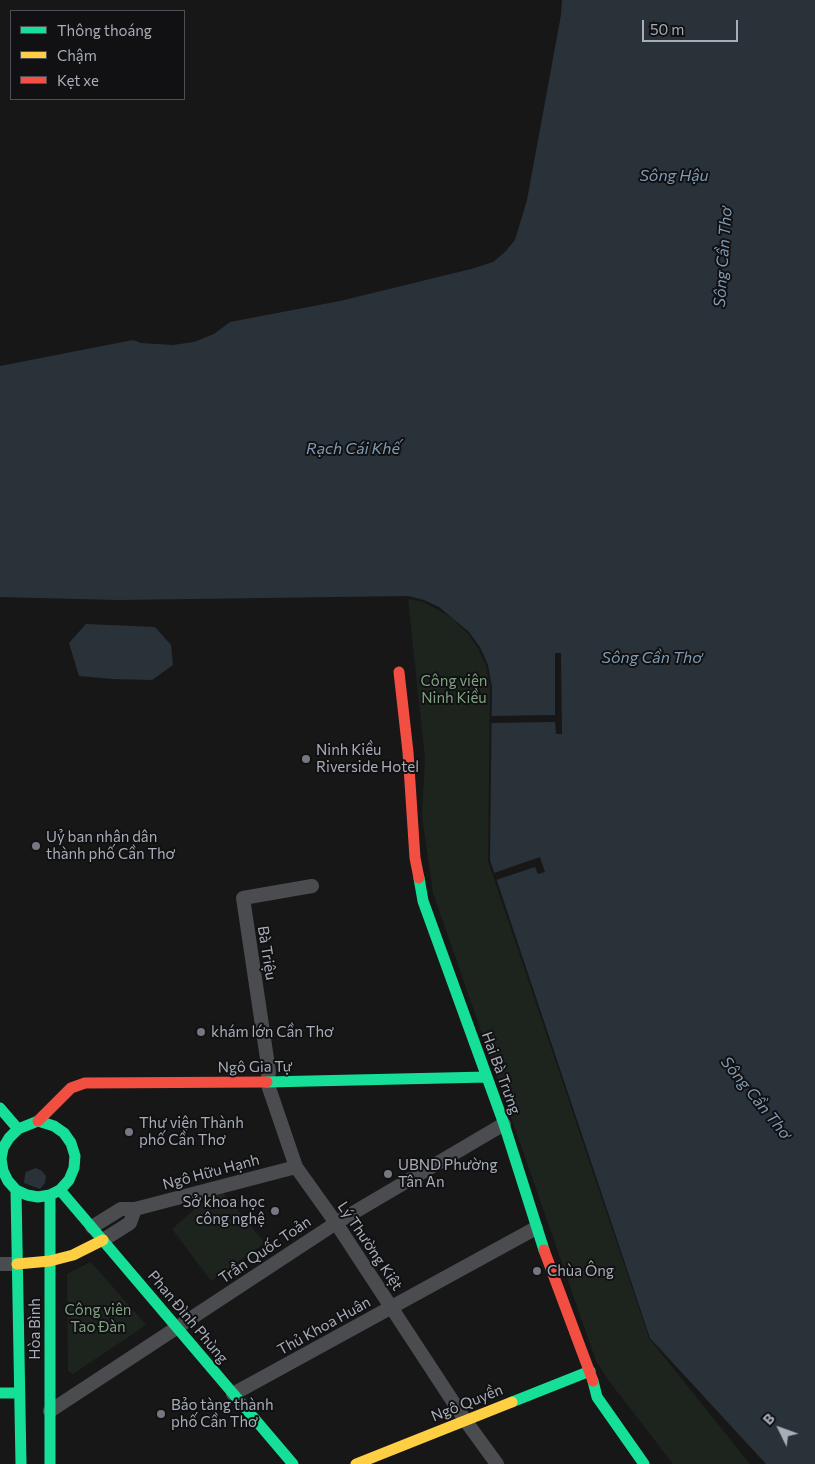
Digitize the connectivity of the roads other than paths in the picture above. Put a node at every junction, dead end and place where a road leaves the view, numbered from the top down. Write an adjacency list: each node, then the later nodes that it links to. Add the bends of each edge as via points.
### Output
1 (399, 672): 3 (street, Hai Bà Trưng, via 415,858 423,901)
2 (312, 886): 4 (street, Bà Triệu, via 243,898 269,1072)
3 (487, 1077): 4 (street, Ngô Gia Tự); 7 (street, Hai Bà Trưng)
4 (266, 1082): 6 (street, Ngô Gia Tự, via 85,1083 71,1088); 9 (street, Lý Thường Kiệt)
5 (0, 1108): 8 (street)
6 (38, 1120): 8 (street); 11 (street, via 64,1133 72,1143 74,1168 69,1180)
7 (504, 1124): 13 (street, Trần Quốc Toản); 15 (street, Hai Bà Trưng)
8 (18, 1129): 10 (street, via 3,1148 1,1159 3,1171)
9 (296, 1167): 12 (street, Ngô Hữu Hạnh); 13 (street, Lý Thường Kiệt)
10 (16, 1190): 11 (street, via 32,1196); 19 (street, Hòa Bình)
11 (55, 1192): 14 (street, Phan Đình Phùng); 17 (street, Hòa Bình)
12 (135, 1209): 14 (street, Ngô Hữu Hạnh, via 121,1209); 16 (street, via 130,1223)
13 (336, 1223): 20 (street, Lý Thường Kiệt); 21 (street, Trần Quốc Toản)
14 (92, 1227): 16 (street, Phan Đình Phùng)
15 (536, 1228): 20 (street, Thủ Khoa Huân); 22 (street, Hai Bà Trưng)
16 (103, 1240): 17 (street, via 73,1255); 21 (street, Phan Đình Phùng)
17 (50, 1261): 19 (street); 26 (street, Hòa Bình)
18 (0, 1264): 19 (street)
19 (17, 1264): 23 (street, Hòa Bình)
20 (392, 1307): 25 (street, Thủ Khoa Huân); 27 (street, Lý Thường Kiệt)
21 (178, 1328): 25 (street, Phan Đình Phùng); 26 (street, Trần Quốc Toản)
22 (590, 1371): 27 (street, Ngô Quyền); 28 (street, Hai Bà Trưng, via 597,1397)
23 (20, 1393): 24 (street); 29 (street, Hòa Bình)
24 (0, 1394)
25 (233, 1394): 31 (street, Phan Đình Phùng)
26 (50, 1411): 30 (street, Hòa Bình)
27 (465, 1420): 32 (street, Ngô Quyền); 33 (street, Lý Thường Kiệt)
28 (642, 1463)
29 (21, 1464)
30 (50, 1464)
31 (293, 1464)
32 (356, 1464)
33 (497, 1464)

